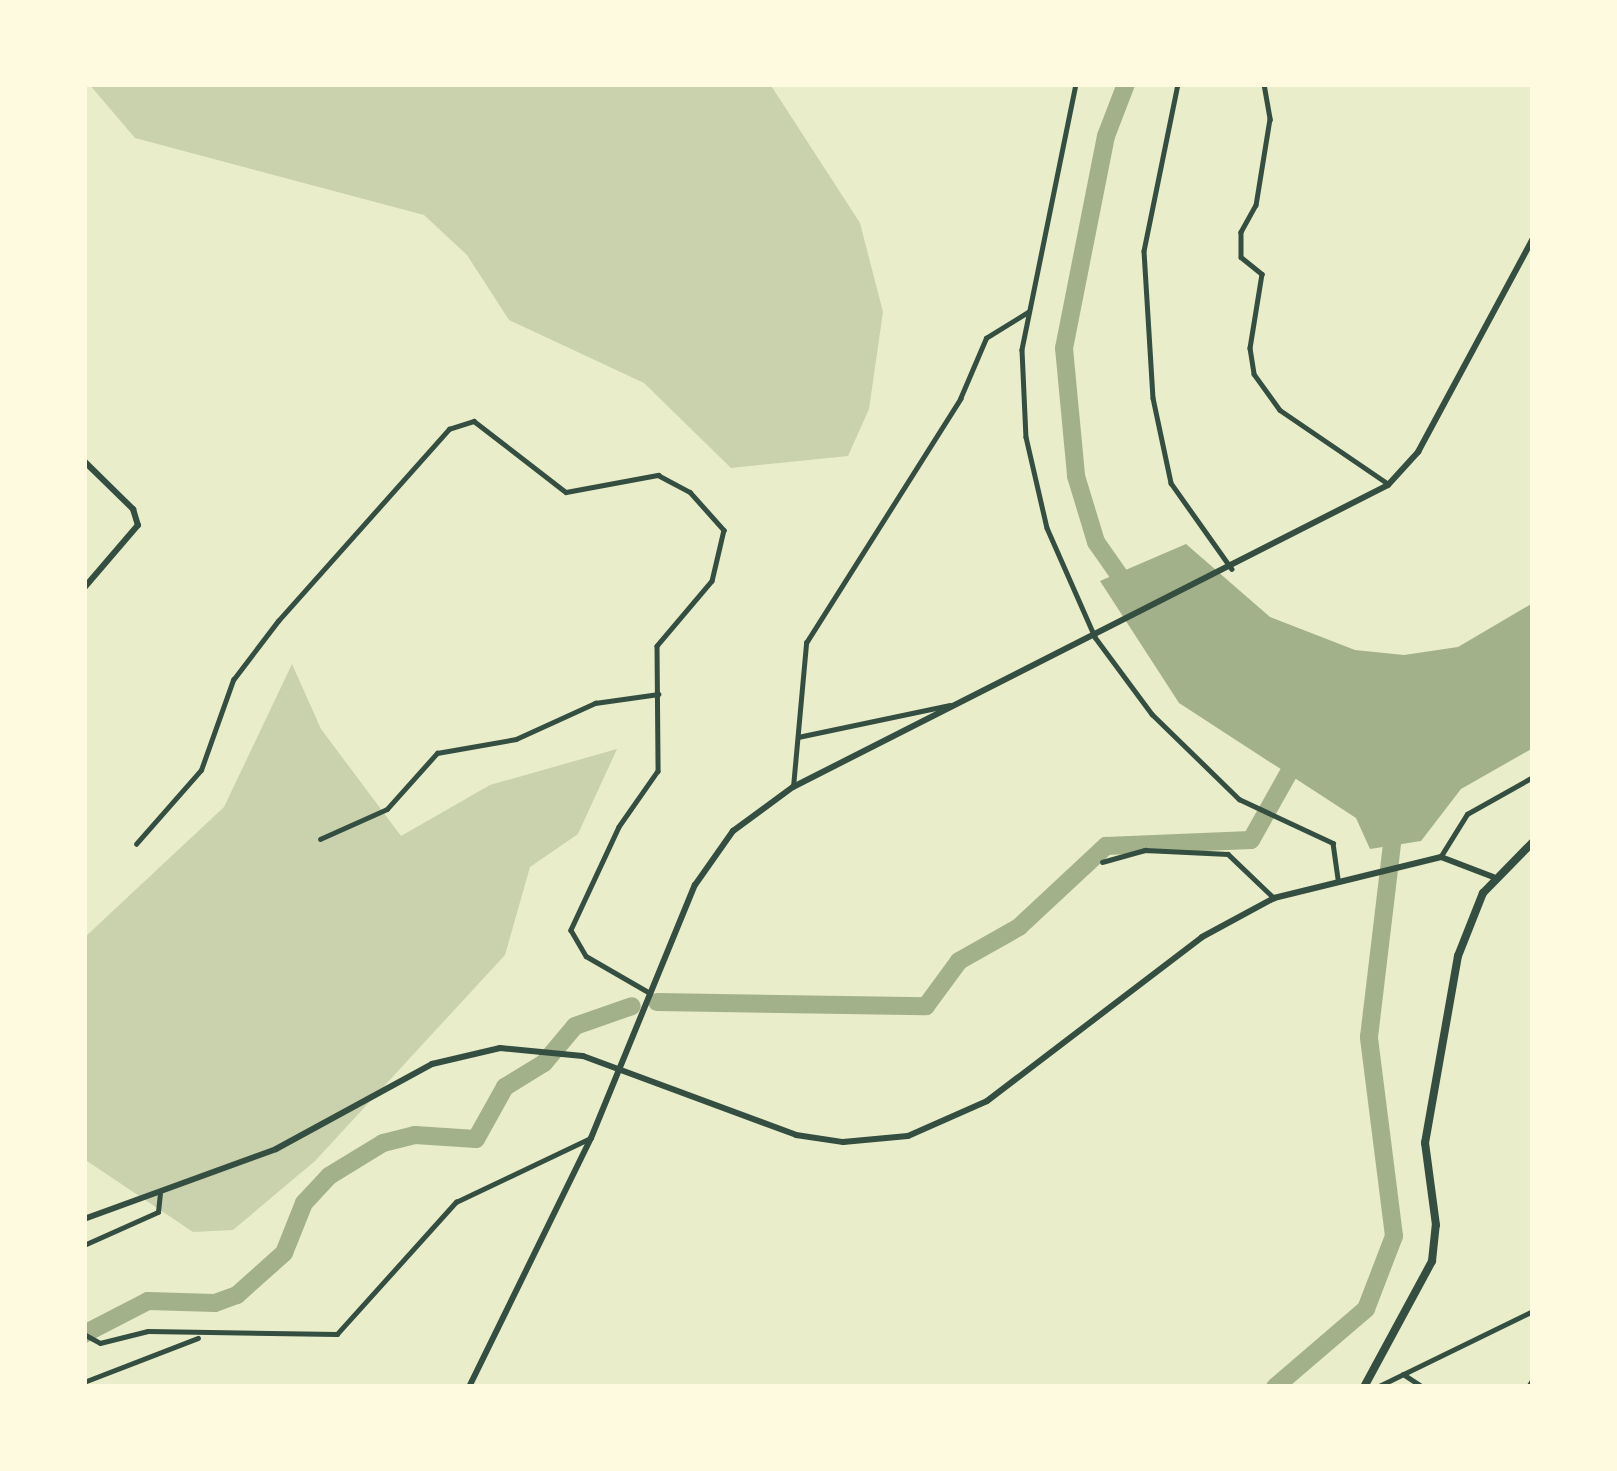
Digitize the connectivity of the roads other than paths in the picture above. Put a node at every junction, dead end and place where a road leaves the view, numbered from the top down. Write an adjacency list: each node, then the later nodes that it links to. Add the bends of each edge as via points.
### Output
1 (1076, 84): 5 (street)
2 (1178, 84): 8 (street, via 1144,251 1153,398 1171,483)
3 (1264, 84): 7 (street, via 1270,118 1256,205 1241,232 1241,257 1262,274 1250,348 1254,374 1280,410)
4 (1533, 238): 7 (street, via 1418,452)
5 (1028, 312): 10 (street, via 1020,391 1034,480); 13 (street, via 986,338 961,399 806,643)
6 (84, 461): 9 (street, via 138,525)
7 (1388, 485): 8 (street)
8 (1229, 570): 10 (street)
9 (84, 588)
10 (1098, 636): 12 (street); 22 (street, via 1187,752 1264,813 1334,843)
11 (658, 694): 16 (street, via 595,703 516,739 437,753 387,809); 18 (street, via 661,636 718,569 726,543 720,520 658,476 566,492 494,431 464,420 267,636 233,680 200,770); 24 (street, via 658,771 619,827 571,934 586,956)
12 (953, 706): 13 (street); 15 (street)
13 (798, 737): 15 (street)
14 (1533, 777): 19 (street, via 1467,814)
15 (793, 787): 24 (street, via 747,817 711,858)
16 (320, 839)
17 (1533, 842): 21 (main road)
18 (136, 844)
19 (1441, 857): 21 (street); 22 (street)
20 (1102, 862): 23 (street, via 1145,850 1228,854)
21 (1493, 877): 37 (main road, via 1458,956 1429,1090 1432,1261)
22 (1342, 879): 23 (street)
23 (1274, 898): 25 (street, via 1202,938 987,1101 908,1136 796,1136)
24 (650, 993): 25 (street)
25 (619, 1068): 26 (street); 27 (street, via 563,1051 500,1048 432,1064 276,1149)
26 (591, 1138): 32 (street, via 456,1202 337,1334); 36 (street)
27 (160, 1194): 28 (street); 29 (street, via 160,1211)
28 (84, 1219)
29 (84, 1245)
30 (1533, 1311): 33 (street)
31 (84, 1334): 32 (street)
32 (203, 1336): 35 (street)
33 (1402, 1374): 38 (street); 39 (street)
34 (1533, 1379): 40 (street)
35 (84, 1382)
36 (469, 1387)
37 (1364, 1387)
38 (1377, 1387)
39 (1423, 1387)
40 (1528, 1387)

